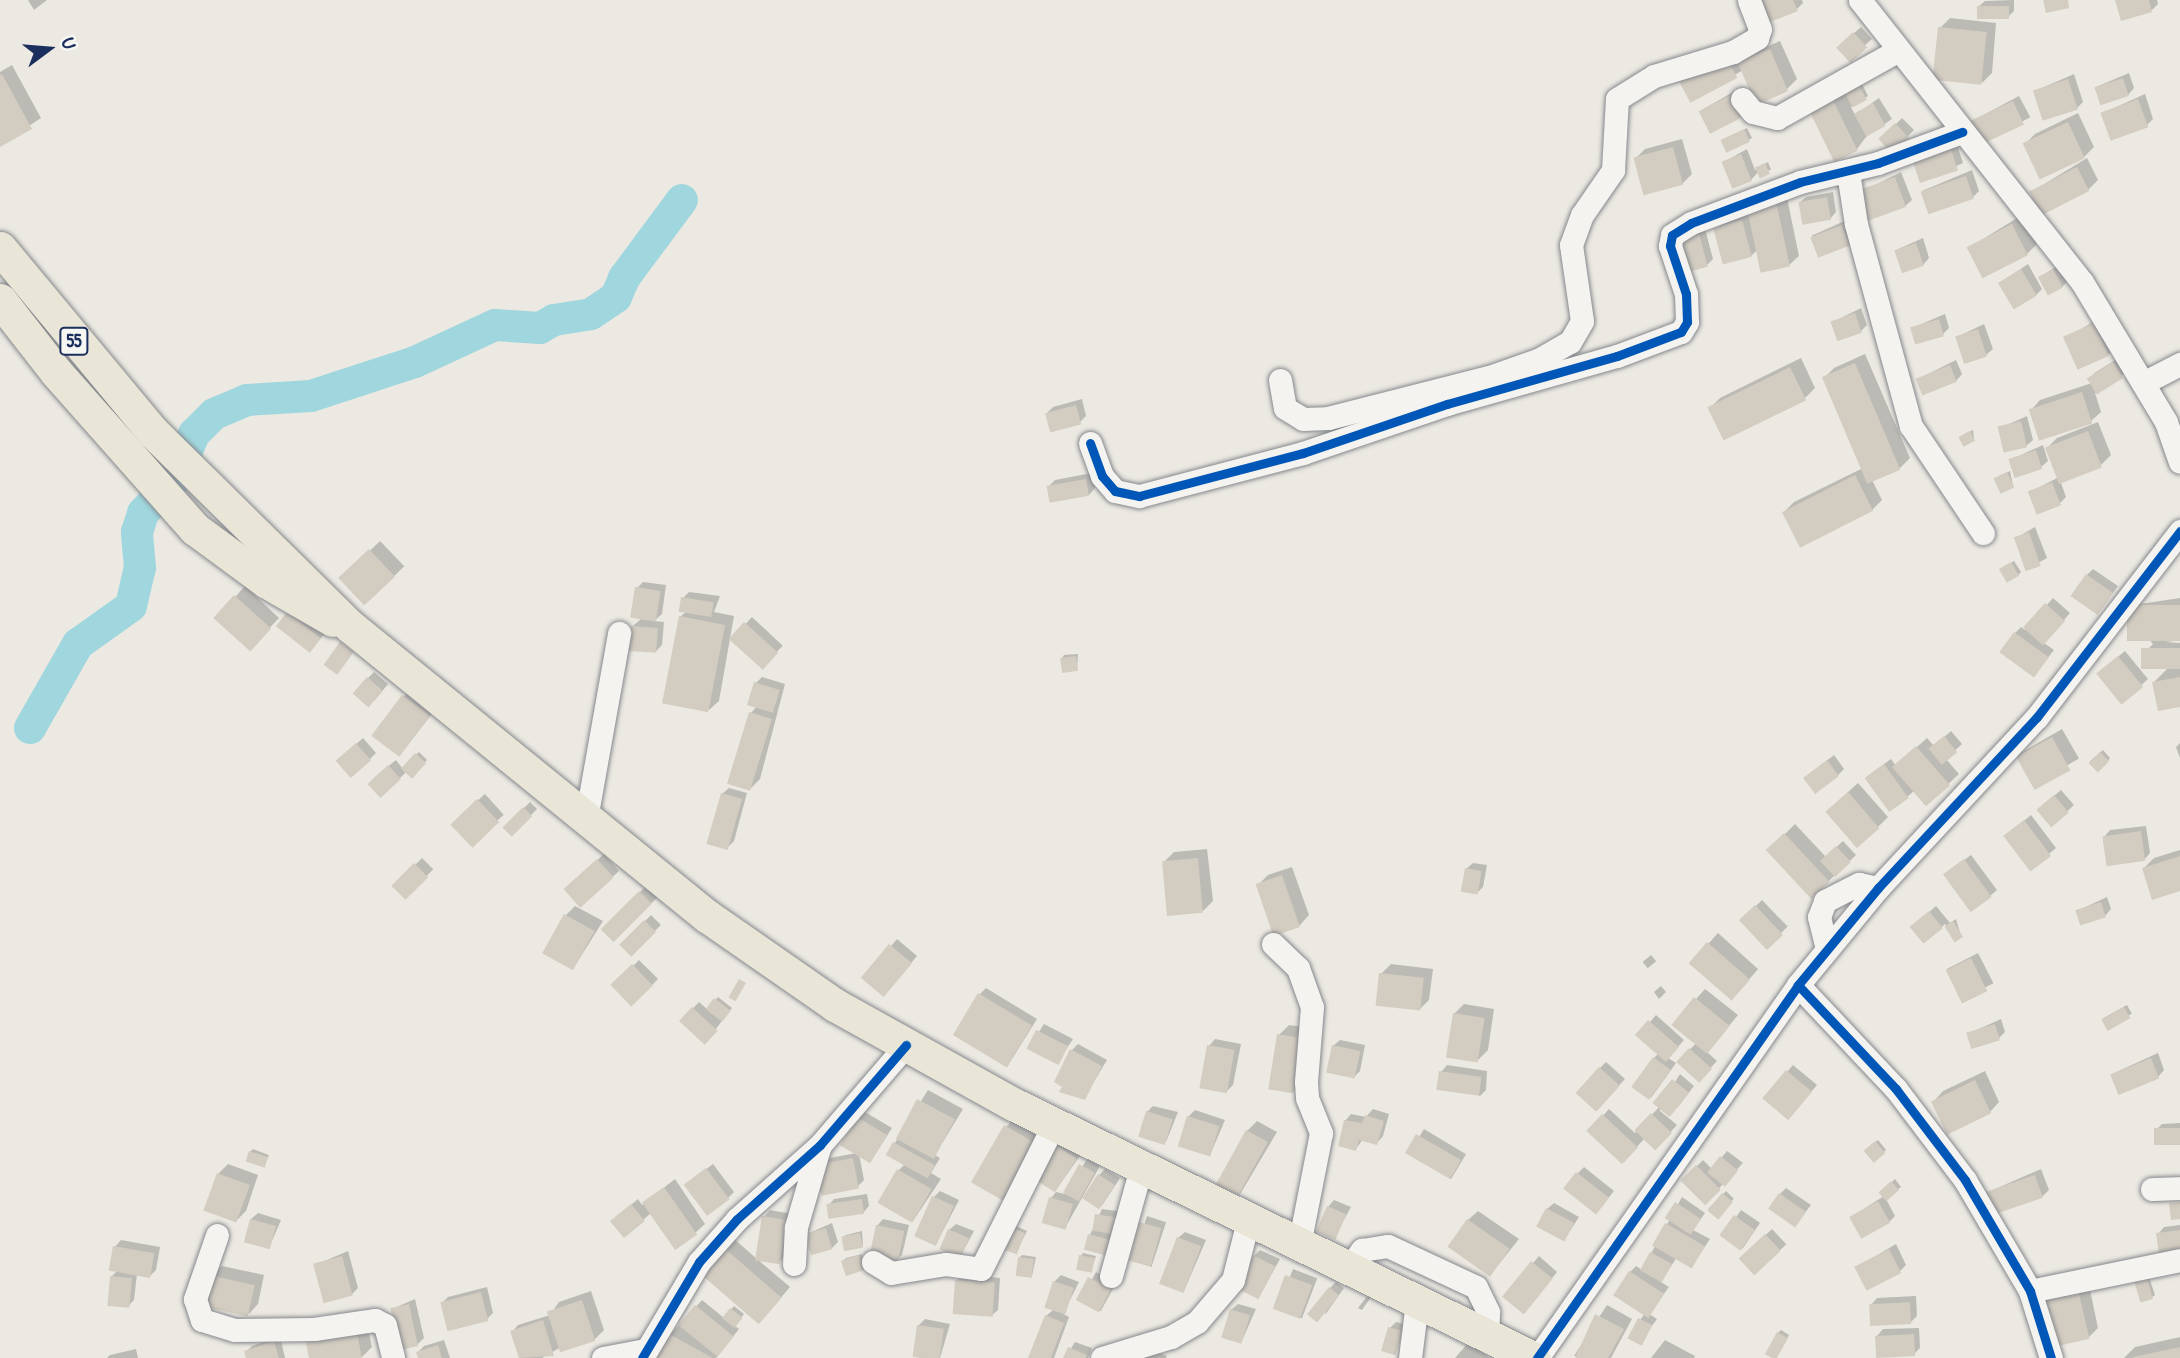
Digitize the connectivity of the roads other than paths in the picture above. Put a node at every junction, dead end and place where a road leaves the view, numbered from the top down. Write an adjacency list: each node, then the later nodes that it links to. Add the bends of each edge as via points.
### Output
1 (1749, 0): 10 (street, via 1760,29 1757,38 1733,52 1654,76 1617,99 1613,170 1582,215 1571,245 1583,321 1570,342 1540,359 1489,377 1328,418 1303,419 1285,408)
2 (1860, 0): 3 (street)
3 (1898, 51): 4 (street, via 1777,118 1765,119); 5 (street)
4 (1742, 99)
5 (1962, 132): 6 (street); 11 (street, via 2082,282)
6 (1848, 172): 12 (street, via 1800,182 1690,223 1672,235 1670,246 1686,294 1687,322 1681,332 1640,348 1447,404 1303,453 1139,496 1115,491 1102,476); 15 (street, via 1856,224 1910,426)
7 (0, 248): 16 (highway, 55, via 196,479 327,599)
8 (0, 300): 16 (highway, 55, via 131,459 195,528 313,612)
9 (2176, 369): 11 (street)
10 (1280, 380)
11 (2143, 383): 13 (street, via 2166,422)
12 (1090, 443)
13 (2180, 462)
14 (2180, 531): 19 (street, via 2037,717)
15 (1983, 533)
16 (351, 627): 18 (highway, 55)
17 (619, 633): 18 (street)
18 (586, 819): 23 (highway, 55, via 707,916 835,1005)
19 (1878, 888): 21 (street); 21 (street, via 1859,884 1825,901 1819,917)
20 (1273, 944): 31 (street, via 1298,968 1312,1007 1306,1082 1321,1133)
21 (1827, 950): 22 (street)
22 (1798, 985): 37 (street, via 1896,1089 1965,1180); 45 (street)
23 (906, 1045): 24 (highway, 55); 25 (street)
24 (1054, 1124): 26 (highway, 55); 33 (street, via 981,1269 946,1264 891,1273)
25 (820, 1145): 34 (street, via 796,1227); 40 (street, via 737,1219 699,1262)
26 (1141, 1168): 29 (highway, 55); 36 (street)
27 (2180, 1188): 28 (street)
28 (2152, 1189)
29 (1248, 1221): 31 (highway, 55); 43 (street, via 1233,1280 1197,1322 1171,1337)
30 (217, 1235): 41 (street, via 195,1299 202,1320 235,1330 314,1329 375,1320 385,1325)
31 (1299, 1245): 35 (highway, 55)
32 (2180, 1260): 37 (street)
33 (873, 1262)
34 (794, 1264)
35 (1348, 1269): 38 (highway, 55); 39 (street, via 1362,1250 1388,1246 1476,1287 1488,1312)
36 (1111, 1276)
37 (2030, 1291): 46 (street)
38 (1417, 1302): 39 (highway, 55); 44 (street)
39 (1487, 1336): 45 (highway, 55)
40 (644, 1354): 42 (street)
41 (393, 1358)
42 (603, 1358)
43 (1102, 1358)
44 (1410, 1358)
45 (1535, 1358)
46 (2051, 1358)

